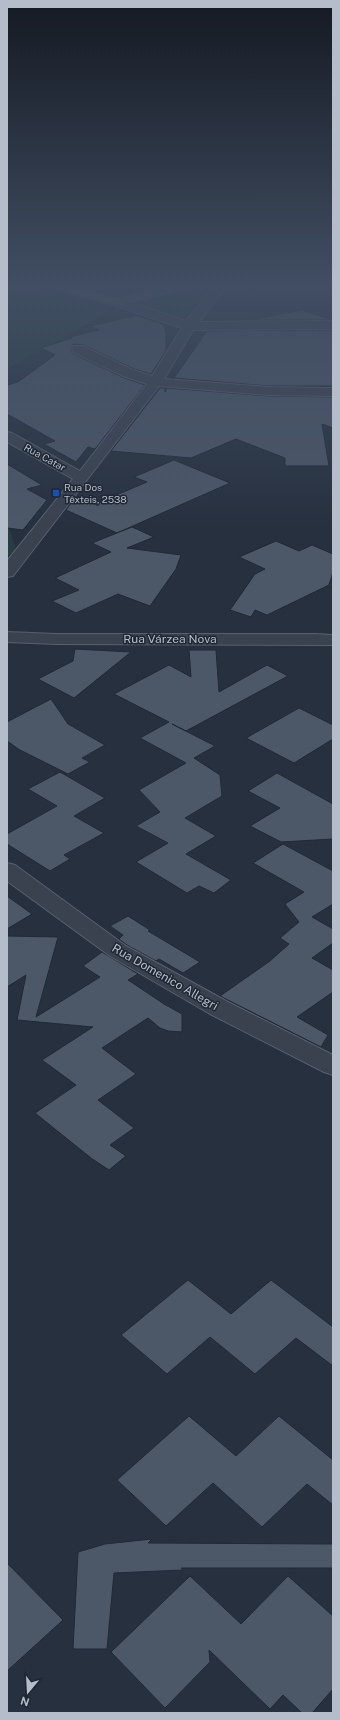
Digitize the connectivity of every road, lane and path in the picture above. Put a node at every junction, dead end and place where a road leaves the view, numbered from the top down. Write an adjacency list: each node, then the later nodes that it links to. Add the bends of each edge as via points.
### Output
1 (117, 367): 3 (street)
2 (164, 367): 3 (street)
3 (155, 382): 4 (street, via 269,391); 6 (street)
4 (333, 392)
5 (7, 436): 6 (street, Rua Catar)
6 (82, 478): 7 (street)
7 (7, 572)
8 (7, 637): 9 (street, Rua Várzea Nova)
9 (333, 640)
10 (7, 870): 11 (street, Rua Domenico Allegri, via 118,951 219,1008)
11 (333, 1066)

